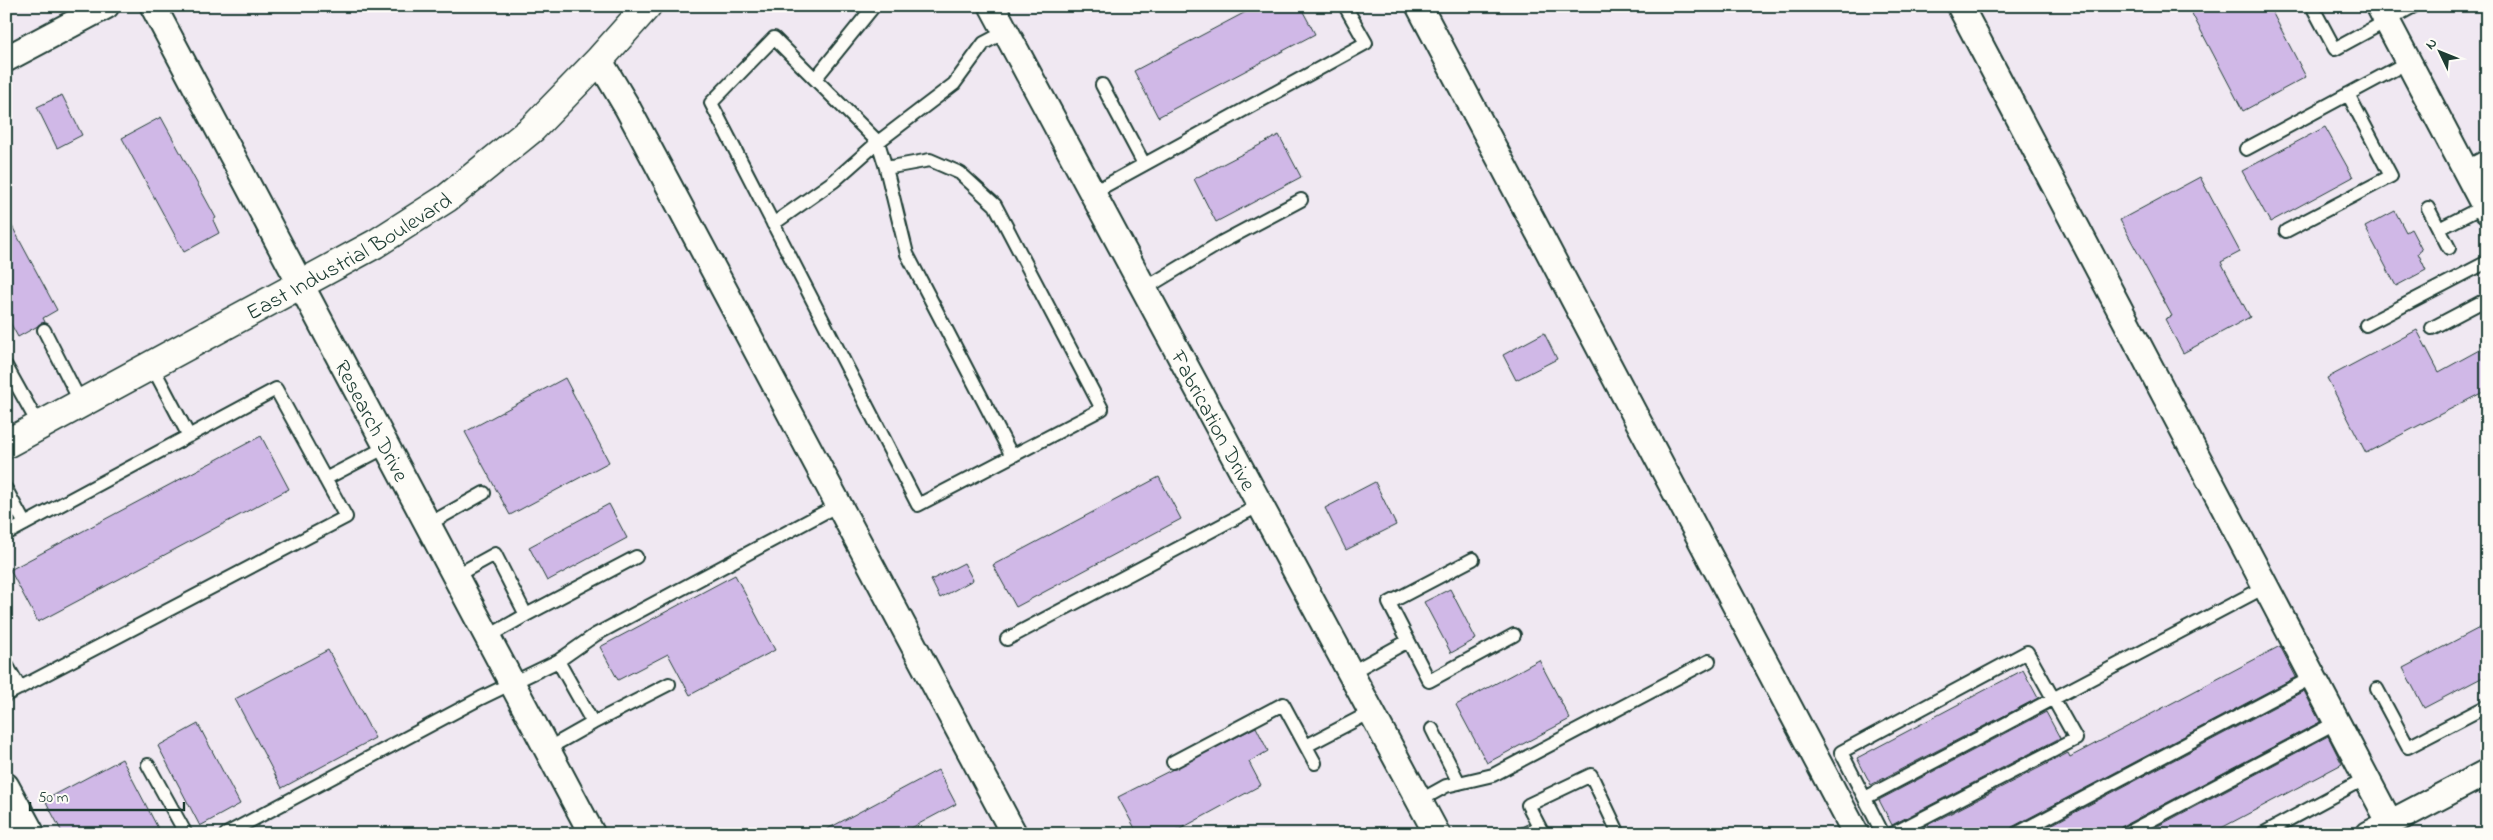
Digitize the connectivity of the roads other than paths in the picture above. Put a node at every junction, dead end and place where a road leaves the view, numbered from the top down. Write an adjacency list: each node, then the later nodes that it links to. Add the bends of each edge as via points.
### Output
1 (106, 6): 13 (street)
2 (153, 6): 34 (street, Research Drive)
3 (647, 6): 14 (street, East Industrial Boulevard)
4 (874, 6): 16 (lane)
5 (992, 6): 12 (street, Fabrication Drive)
6 (1345, 6): 22 (lane, via 1366,43)
7 (1419, 6): 102 (street)
8 (1960, 6): 59 (street)
9 (2312, 6): 11 (lane, via 2335,49)
10 (2414, 6): 11 (lane)
11 (2383, 14): 15 (street)
12 (1005, 32): 19 (lane, via 984,43 954,84); 25 (street, Fabrication Drive)
13 (6, 59)
14 (600, 60): 34 (street, East Industrial Boulevard, via 532,128 447,198 376,244); 51 (street)
15 (2408, 62): 18 (lane); 24 (street)
16 (815, 79): 19 (lane); 29 (lane, via 774,38 711,103)
17 (1102, 85): 22 (lane)
18 (2348, 94): 20 (lane); 31 (lane, via 2391,176)
19 (878, 142): 23 (lane); 29 (lane, via 834,181)
20 (2246, 149)
21 (2487, 156): 24 (lane)
22 (1144, 164): 25 (lane)
23 (886, 168): 47 (lane, via 907,254); 47 (lane, via 930,160 960,173 995,205 1102,409)
24 (2464, 168): 28 (street)
25 (1092, 193): 35 (street, Fabrication Drive)
26 (1301, 200): 35 (lane)
27 (2428, 208): 30 (lane)
28 (2486, 209): 30 (lane)
29 (773, 224): 47 (lane, via 918,506)
30 (2439, 229): 32 (lane)
31 (2286, 231)
32 (2449, 248)
33 (2487, 262): 37 (lane)
34 (302, 284): 40 (street, East Industrial Boulevard); 46 (street, Research Drive)
35 (1144, 288): 52 (street, Fabrication Drive)
36 (2487, 299): 38 (lane)
37 (2366, 325)
38 (2432, 328)
39 (44, 330): 42 (lane)
40 (152, 366): 42 (street, East Industrial Boulevard); 44 (lane)
41 (7, 371): 43 (lane)
42 (82, 404): 43 (street, East Industrial Boulevard)
43 (40, 427): 45 (street, East Industrial Boulevard)
44 (188, 436): 48 (lane, via 276,389); 53 (lane)
45 (6, 444)
46 (386, 447): 48 (lane); 54 (street, Research Drive)
47 (1012, 456)
48 (325, 479): 72 (lane, via 346,517)
49 (6, 489): 53 (lane)
50 (484, 494): 54 (lane)
51 (840, 504): 65 (lane, via 595,634); 98 (street)
52 (1260, 504): 63 (lane); 68 (street, Fabrication Drive)
53 (25, 524): 55 (lane)
54 (427, 525): 58 (street, Research Drive)
55 (8, 533)
56 (636, 557): 60 (lane)
57 (1473, 559): 64 (lane, via 1388,603)
58 (455, 576): 60 (lane, via 495,554); 62 (street, Research Drive)
59 (2266, 587): 69 (street); 75 (lane)
60 (526, 615): 62 (lane)
61 (1514, 635): 64 (lane, via 1429,681)
62 (487, 637): 70 (street, Research Drive)
63 (1007, 639)
64 (1408, 641): 68 (lane)
65 (558, 660): 70 (lane); 79 (lane)
66 (1709, 661): 88 (lane, via 1493,775)
67 (6, 664): 72 (lane)
68 (1350, 672): 77 (street, Fabrication Drive)
69 (2313, 676): 78 (street); 105 (lane)
70 (512, 684): 82 (street, Research Drive); 96 (lane, via 472,702)
71 (669, 684): 79 (lane)
72 (20, 688): 74 (lane)
73 (2377, 689): 76 (lane, via 2408,747)
74 (6, 696)
75 (2053, 699): 90 (lane); 90 (lane, via 2028,652 1841,752); 104 (lane, via 2076,739)
76 (2487, 706)
77 (1371, 712): 81 (lane); 91 (street, Fabrication Drive)
78 (2337, 722): 87 (street); 106 (lane)
79 (593, 723): 82 (lane)
80 (1432, 729): 88 (lane)
81 (1306, 746): 83 (lane, via 1283,704); 84 (lane)
82 (547, 748): 97 (street, Research Drive)
83 (1173, 762)
84 (1316, 764)
85 (148, 765): 95 (lane)
86 (2487, 772): 92 (street)
87 (2366, 778): 92 (street); 107 (lane)
88 (1459, 783): 91 (lane)
89 (6, 786): 94 (street)
90 (1865, 798): 103 (lane)
91 (1419, 800): 99 (street, Fabrication Drive)
92 (2380, 828)
93 (1541, 830): 100 (lane); 101 (lane, via 1528,805 1591,775)
94 (32, 834)
95 (186, 834)
96 (226, 834)
97 (592, 834)
98 (1014, 834)
99 (1437, 834)
100 (1524, 834)
101 (1619, 834)
102 (1856, 834)
103 (1884, 834)
104 (1892, 834)
105 (2016, 834)
106 (2125, 834)
107 (2262, 834)

